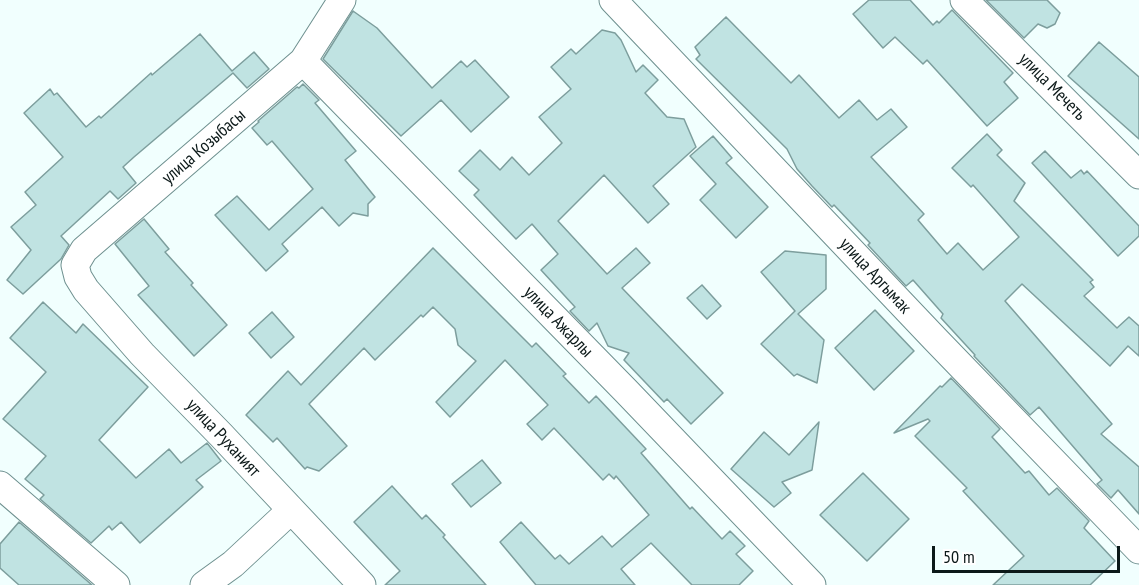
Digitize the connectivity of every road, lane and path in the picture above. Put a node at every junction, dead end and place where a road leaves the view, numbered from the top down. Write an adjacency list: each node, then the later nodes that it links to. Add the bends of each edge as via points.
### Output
1 (342, 0): 4 (street, улица Козыбасы)
2 (613, 0): 9 (street, улица Аргымак)
3 (964, 0): 5 (street, улица Мечеть)
4 (303, 61): 6 (street, улица Козыбасы, via 84,250 75,265); 13 (street, улица Ажарлы)
5 (1139, 176)
6 (86, 290): 8 (street, улица Руханият)
7 (0, 485): 10 (street)
8 (290, 511): 11 (street); 12 (street, улица Руханият)
9 (1139, 550)
10 (116, 585)
11 (204, 585)
12 (362, 585)
13 (812, 585)

